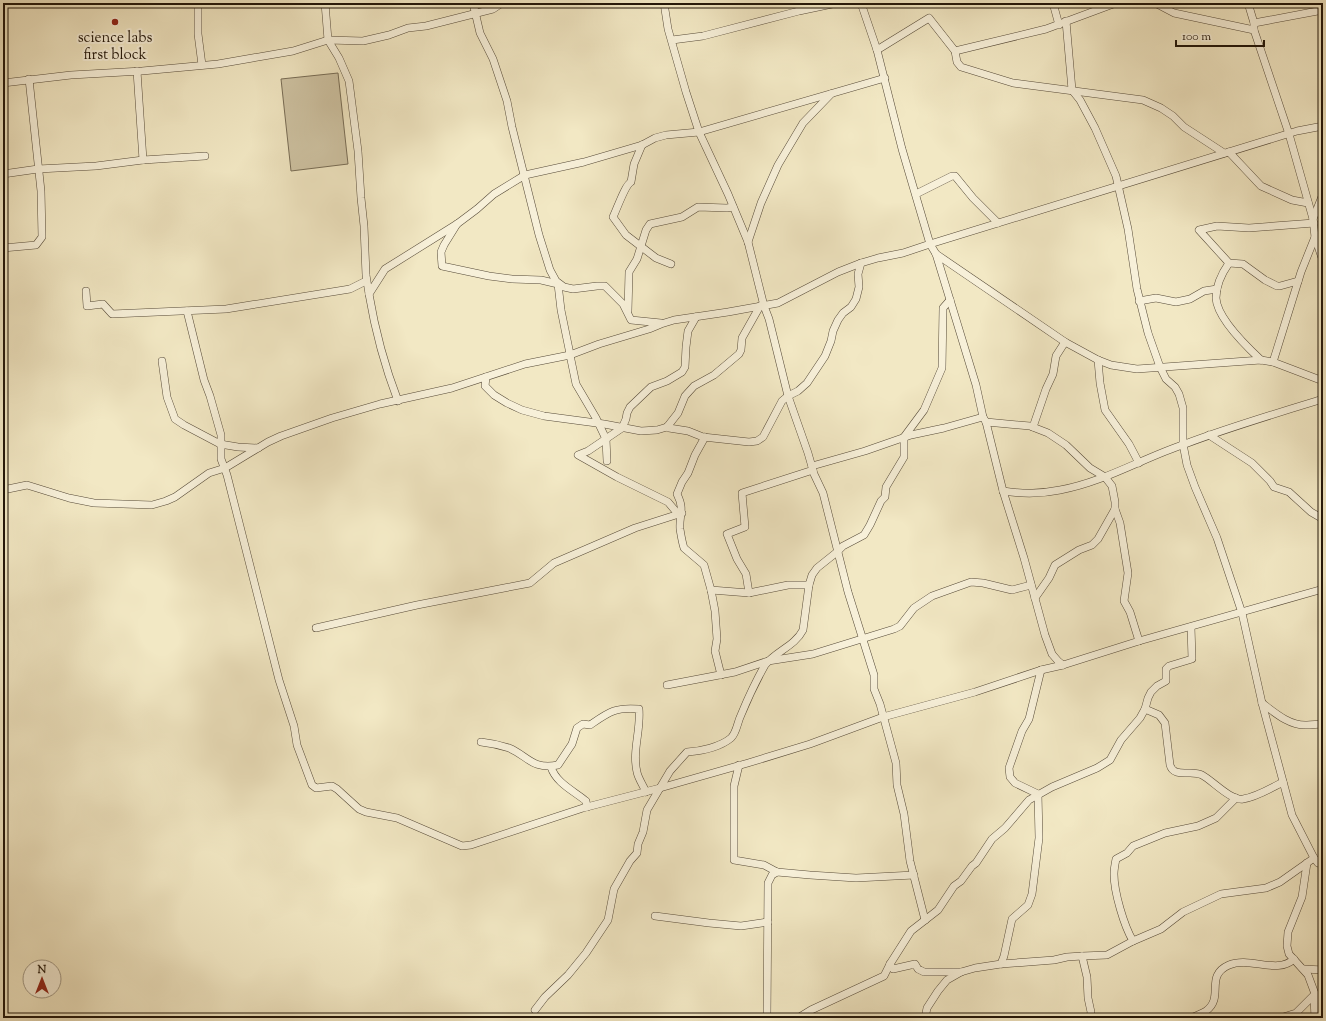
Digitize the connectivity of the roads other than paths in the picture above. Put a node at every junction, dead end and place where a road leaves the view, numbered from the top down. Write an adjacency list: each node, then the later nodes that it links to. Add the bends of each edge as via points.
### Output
1 (198, 3): 23 (street, via 198,34)
2 (325, 3): 19 (street)
3 (473, 3): 15 (street)
4 (502, 3): 15 (street)
5 (664, 3): 20 (street)
6 (837, 3): 13 (street)
7 (861, 3): 21 (street)
8 (1053, 3): 17 (street)
9 (1116, 3): 16 (street)
10 (1155, 3): 18 (street, via 1174,13)
11 (1248, 3): 18 (street)
12 (1317, 3): 14 (street)
13 (818, 5): 20 (street, via 703,36)
14 (1321, 11): 18 (street)
15 (476, 12): 19 (street, via 363,41); 39 (street, via 480,33 500,78)
16 (1066, 20): 17 (street); 28 (street)
17 (1059, 25): 22 (street)
18 (1254, 27): 32 (street)
19 (328, 40): 23 (street, via 293,51 218,64); 59 (street, via 349,81 358,151)
20 (672, 40): 31 (street)
21 (877, 50): 22 (street, via 929,18); 25 (street)
22 (955, 51): 28 (street, via 961,67 1013,83)
23 (202, 64): 24 (street)
24 (137, 71): 26 (street); 36 (street)
25 (885, 78): 29 (street); 41 (street)
26 (30, 79): 27 (street); 37 (street)
27 (3, 83)
28 (1072, 90): 34 (street, via 1143,100 1161,108 1184,127); 40 (street, via 1095,128)
29 (832, 93): 31 (street); 50 (street, via 803,123 778,165 761,203)
30 (1323, 126): 32 (street)
31 (699, 132): 33 (street, via 666,135); 44 (street)
32 (1289, 134): 34 (street); 43 (street)
33 (642, 145): 39 (street); 52 (street, via 634,164 631,182 627,184 613,217 626,236)
34 (1226, 152): 40 (street); 43 (street, via 1261,186 1292,200)
35 (205, 156): 36 (street)
36 (143, 160): 37 (street)
37 (38, 169): 38 (street); 53 (street, via 42,237 36,245)
38 (3, 174)
39 (525, 176): 48 (street, via 494,194); 61 (street, via 546,257)
40 (1118, 185): 47 (street); 66 (street, via 1128,229)
41 (916, 194): 47 (street, via 955,176); 51 (street)
42 (1323, 194): 45 (street)
43 (1308, 203): 46 (street)
44 (733, 207): 50 (street); 52 (street, via 698,206 682,217 652,222 648,225)
45 (1321, 208): 46 (street)
46 (1313, 221): 49 (street); 57 (street, via 1249,228 1217,226 1199,230)
47 (998, 223): 51 (street)
48 (457, 224): 61 (street, via 441,252 442,266 489,276 541,280); 64 (street, via 386,269)
49 (1315, 237): 55 (street); 60 (street)
50 (748, 242): 67 (street)
51 (930, 244): 54 (street); 56 (street)
52 (641, 247): 58 (street, via 656,258); 69 (street, via 629,272)
53 (3, 248)
54 (936, 254): 65 (street); 72 (street)
55 (1323, 260)
56 (861, 263): 67 (street, via 778,303); 81 (street, via 856,299 838,320 825,356 807,383)
57 (1229, 263): 60 (street, via 1243,264 1264,280 1277,286); 62 (street)
58 (671, 264)
59 (366, 281): 64 (street); 68 (street, via 350,289 252,305)
60 (1298, 281): 77 (street)
61 (558, 284): 69 (street, via 573,289 605,286 623,304); 73 (street)
62 (1217, 289): 66 (street, via 1204,291 1190,299 1176,302 1156,298); 75 (street, via 1216,298 1221,313 1240,339)
63 (86, 291): 68 (street, via 88,306 104,304 112,314)
64 (369, 294): 83 (street, via 372,313)
65 (950, 300): 84 (street); 91 (street, via 943,308 942,368 924,410)
66 (1139, 301): 78 (street)
67 (762, 306): 70 (street); 81 (street, via 769,319); 86 (street, via 742,338 739,354 714,375 694,386 685,396 678,413)
68 (187, 311): 93 (street, via 204,380 218,422)
69 (628, 315): 71 (street, via 630,320)
70 (696, 317): 71 (street); 88 (street, via 688,331 685,367 682,372 667,382 651,387 637,399 630,407)
71 (661, 324): 73 (street)
72 (1065, 342): 74 (street); 87 (street, via 1056,356 1053,374)
73 (570, 354): 79 (street, via 525,364); 85 (street, via 576,384)
74 (1098, 360): 78 (street, via 1138,370); 97 (street, via 1105,410)
75 (1261, 360): 77 (street); 78 (street)
76 (162, 361): 93 (street, via 168,397 175,419)
77 (1273, 362): 80 (street)
78 (1160, 367): 94 (street, via 1179,394)
79 (486, 377): 83 (street, via 452,388); 85 (street, via 485,386 494,395 522,410)
80 (1323, 381)
81 (788, 396): 90 (street, via 782,401 764,437 760,440 749,442); 99 (street)
82 (1323, 399): 89 (street)
83 (398, 400): 95 (street, via 332,418 281,436)
84 (984, 420): 87 (street); 91 (street); 102 (street)
85 (599, 424): 88 (street); 92 (street)
86 (667, 427): 88 (street, via 641,431); 90 (street)
87 (1033, 427): 100 (street, via 1066,445 1090,468)
88 (622, 428): 92 (street)
89 (1209, 435): 94 (street); 105 (street, via 1252,463 1274,488 1289,492)
90 (705, 437): 104 (street, via 677,494 681,502)
91 (904, 437): 99 (street); 106 (street, via 904,457 886,487 885,497 868,530 860,538 846,543)
92 (606, 439): 96 (street); 104 (street, via 578,455 668,502)
93 (220, 444): 95 (street); 98 (street, via 221,459)
94 (1183, 444): 97 (street); 113 (street, via 1195,487 1217,538)
95 (258, 448): 98 (street)
96 (607, 460)
97 (1139, 463): 100 (street)
98 (225, 468): 101 (street, via 209,473 175,497 152,505 94,503 28,485); 135 (street, via 279,680 294,726 297,745 312,786 332,786 359,809 397,818 464,847)
99 (813, 468): 106 (street); 111 (street, via 742,492 745,527 727,534 746,574)
100 (1105, 477): 102 (street, via 1060,490 1033,493); 103 (street, via 1112,486)
101 (3, 490)
102 (1003, 491): 107 (street)
103 (1115, 509): 112 (street, via 1094,544 1055,565); 117 (street, via 1120,523 1128,573 1124,601)
104 (680, 513): 110 (street, via 684,548 704,565); 115 (street, via 634,528 554,564 530,584 417,605)
105 (1323, 519)
106 (837, 552): 108 (street, via 817,568); 116 (street)
107 (1031, 584): 112 (street); 116 (street, via 1012,590 971,582 940,592 914,608 898,628)
108 (809, 585): 111 (street, via 788,585); 118 (street, via 805,622 801,634 792,644)
109 (1323, 589): 113 (street)
110 (711, 590): 111 (street); 121 (street, via 717,640 715,651)
111 (749, 592)
112 (1035, 598): 119 (street, via 1050,650)
113 (1242, 613): 114 (street); 123 (street)
114 (1191, 627): 117 (street); 124 (street, via 1192,660 1166,669 1166,681 1151,692)
115 (316, 628)
116 (862, 639): 118 (street, via 813,654); 125 (street, via 874,675 874,689)
117 (1139, 641): 119 (street)
118 (768, 661): 121 (street); 131 (street, via 762,669 733,735 718,745 697,752 687,752 670,771)
119 (1063, 665): 120 (street)
120 (1041, 670): 125 (street, via 975,692); 133 (street, via 1029,719 1009,768 1010,777 1015,783)
121 (721, 675): 122 (street)
122 (667, 685)
123 (1262, 703): 126 (street, via 1279,716 1297,724); 130 (street)
124 (1145, 709): 133 (street, via 1121,740 1110,760); 134 (street, via 1159,715 1165,723 1171,769 1177,773 1199,773)
125 (883, 717): 128 (street, via 810,744); 140 (street, via 896,763 897,785)
126 (1323, 724)
127 (481, 742): 129 (street, via 510,748 529,761)
128 (739, 765): 131 (street); 139 (street, via 734,786 734,860 764,865)
129 (551, 767): 132 (street, via 558,766 572,744 577,728 583,724 590,725 613,710 639,709 637,772); 135 (street, via 566,787 586,802)
130 (1283, 782): 134 (street, via 1243,799); 136 (street, via 1292,815)
131 (660, 788): 132 (street); 154 (street, via 647,810 637,853 614,889 608,920 568,975)
132 (646, 792): 135 (street)
133 (1038, 794): 142 (street, via 1029,800 992,839 962,881 954,886 938,910); 148 (street, via 1039,838 1032,894 1028,905 1012,919)
134 (1236, 798): 144 (street, via 1216,818 1198,826 1165,833 1133,846 1116,859 1116,893)
135 (587, 807)
136 (1314, 858): 137 (street); 138 (street)
137 (1306, 863): 144 (street, via 1280,882 1266,888 1224,893 1183,912 1161,929); 146 (street, via 1302,896 1288,932 1288,950)
138 (1323, 865)
139 (777, 872): 140 (street, via 856,878); 143 (street, via 768,883)
140 (914, 875): 142 (street)
141 (656, 916): 143 (street, via 741,926)
142 (925, 920): 147 (street, via 911,931)
143 (768, 922): 155 (street)
144 (1132, 941): 145 (street, via 1107,955)
145 (1082, 956): 148 (street); 158 (street, via 1087,976)
146 (1294, 959): 149 (street); 159 (street, via 1286,965 1242,962 1223,968 1216,978 1214,1001 1205,1012)
147 (890, 964): 151 (street, via 893,969 915,964 924,972); 156 (street, via 884,976)
148 (1000, 964): 151 (street)
149 (1304, 969): 150 (street); 152 (street)
150 (1323, 970)
151 (961, 972): 157 (street, via 947,980 938,991 927,1008)
152 (1315, 995): 153 (street); 160 (street, via 1296,1013); 161 (street)
153 (1323, 1009)
154 (535, 1010)
155 (767, 1018)
156 (798, 1018)
157 (925, 1018)
158 (1090, 1018)
159 (1192, 1018)
160 (1280, 1018)
161 (1315, 1018)

